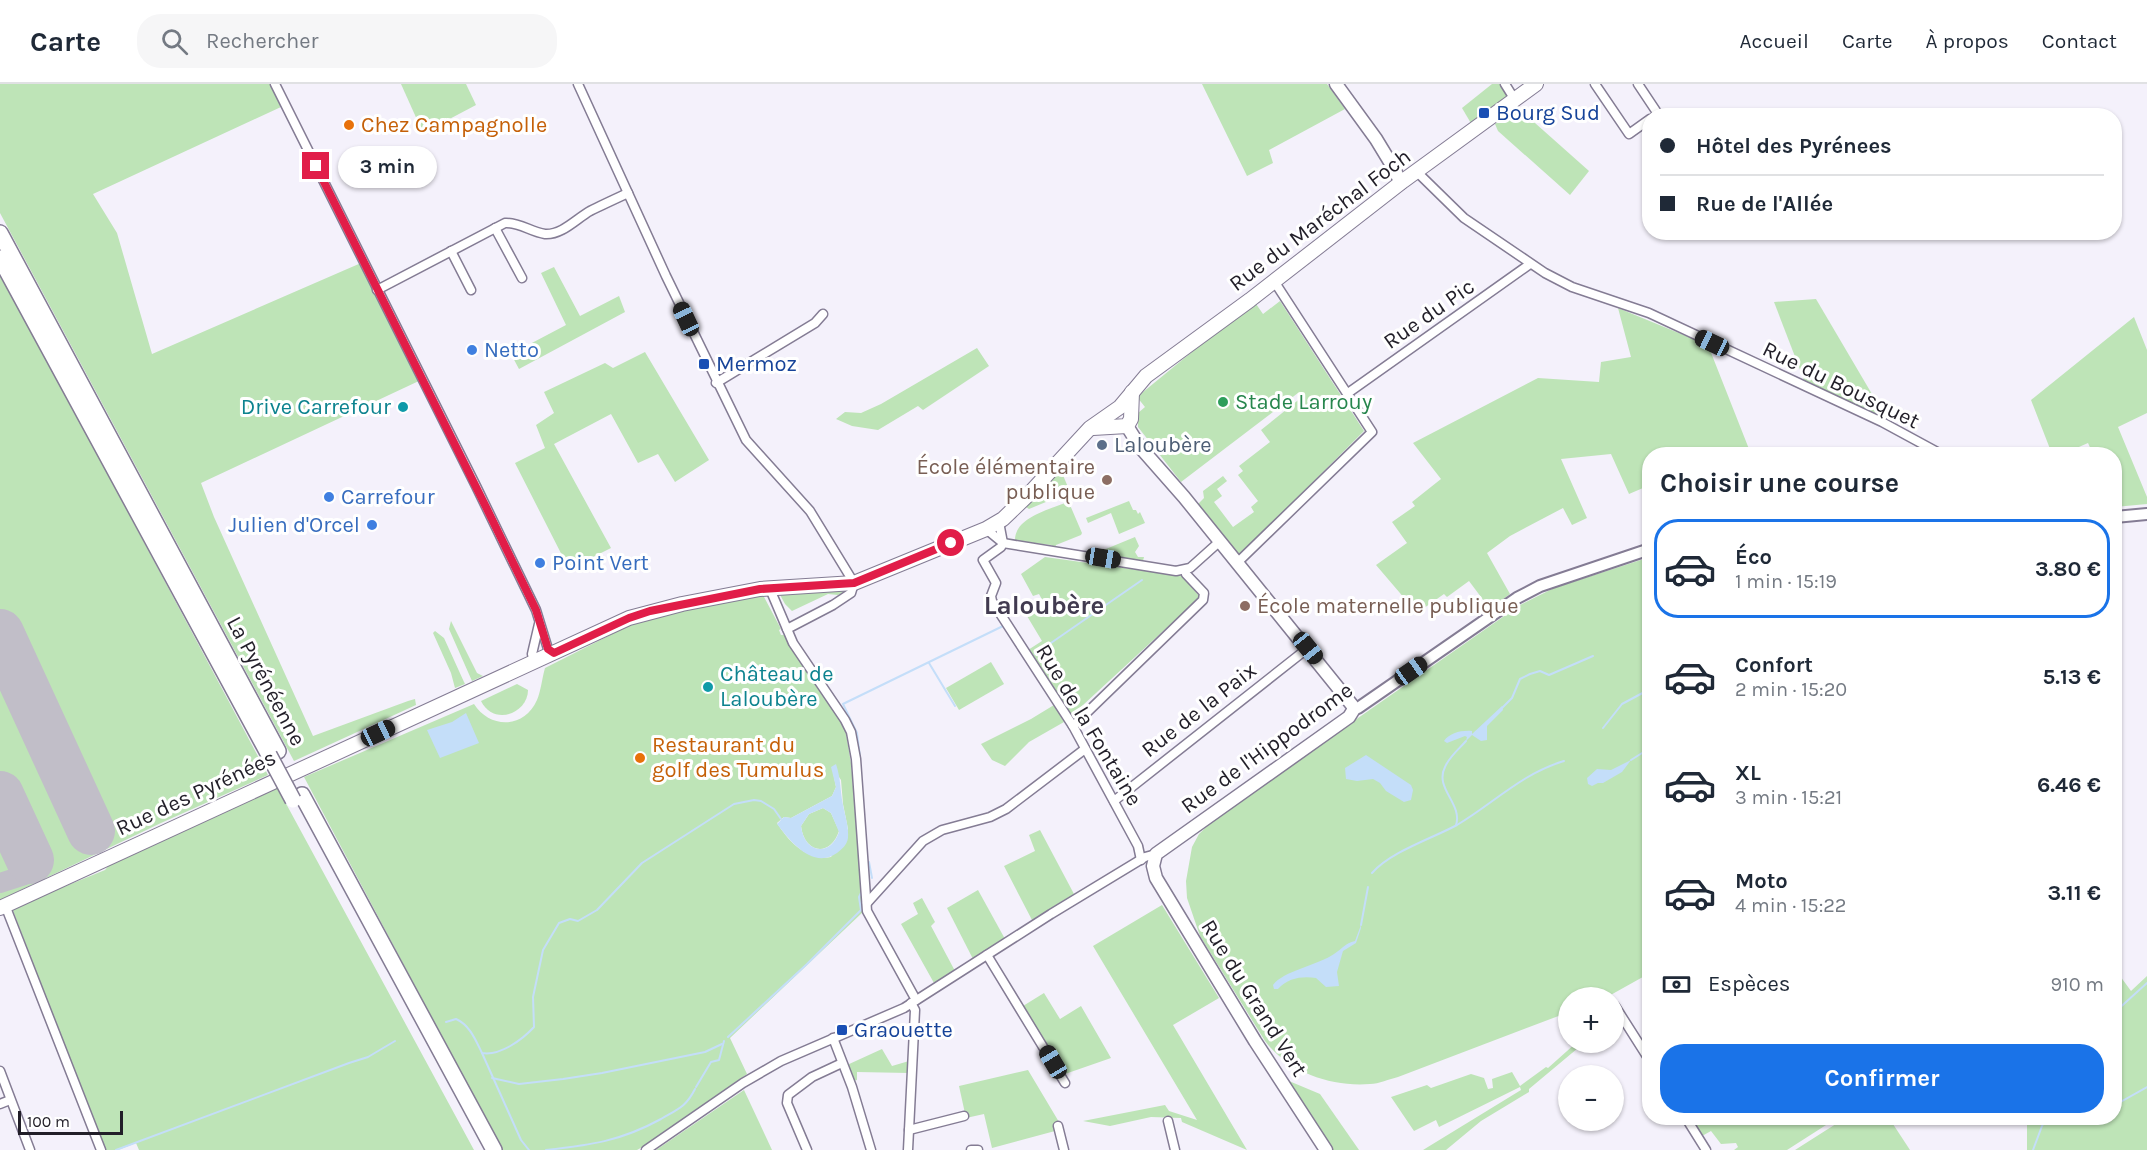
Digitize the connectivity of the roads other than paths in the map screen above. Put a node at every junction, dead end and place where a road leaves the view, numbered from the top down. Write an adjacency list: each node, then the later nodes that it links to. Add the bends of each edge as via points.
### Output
1 (275, 84): 21 (street)
2 (578, 84): 13 (street)
3 (1336, 84): 12 (main road, via 1376,139)
4 (1505, 84): 8 (street)
5 (1536, 84): 8 (main road, Rue du Maréchal Foch)
6 (1595, 84): 10 (street, via 1629,134)
7 (1638, 84): 9 (street)
8 (1515, 100): 11 (main road, Rue du Maréchal Foch)
9 (1654, 108)
10 (1642, 125)
11 (1417, 172): 12 (main road, Rue du Maréchal Foch); 18 (street, Rue du Bousquet, via 1464,218)
12 (1401, 183): 20 (main road, Rue du Maréchal Foch)
13 (628, 193): 14 (street, via 555,233 544,234 510,222); 24 (street)
14 (495, 228): 16 (street); 19 (street)
15 (0, 233): 46 (highway, La Pyrénéenne)
16 (451, 251): 21 (street); 22 (street)
17 (0, 258): 46 (highway, La Pyrénéenne)
18 (1530, 264): 25 (street, Rue du Pic); 27 (street, Rue du Bousquet, via 1572,287 1649,313)
19 (522, 278)
20 (1274, 281): 25 (street); 26 (main road, Rue du Maréchal Foch, via 1146,376 1132,392)
21 (377, 290): 39 (street)
22 (471, 290)
23 (823, 314): 24 (street, via 815,323)
24 (716, 383): 37 (street, via 746,440 810,511)
25 (1348, 393): 35 (street, via 1372,432)
26 (1121, 417): 30 (main road, Rue du Maréchal Foch, via 1090,428); 32 (main road, via 1140,447)
27 (1928, 447)
28 (2147, 514): 29 (street)
29 (2122, 516)
30 (999, 522): 31 (main road, Rue du Maréchal Foch); 33 (street)
31 (986, 529): 33 (street); 37 (main road, Rue du Maréchal Foch)
32 (1219, 542): 35 (main road); 36 (street)
33 (1004, 543): 36 (street); 44 (street, Rue de la Fontaine, via 983,560 996,584 992,601)
34 (1642, 552): 43 (street, Rue de l'Hippodrome, via 1540,586 1517,598)
35 (1237, 563): 41 (main road)
36 (1185, 570): 44 (street, via 1204,593 1203,600)
37 (854, 583): 38 (main road, Rue du Maréchal Foch); 40 (street, via 851,593)
38 (770, 589): 40 (street); 42 (main road, Rue du Maréchal Foch, via 650,611)
39 (539, 621): 42 (street, via 548,649); 42 (street, via 532,654)
40 (787, 629): 50 (street, via 851,732)
41 (1308, 648): 43 (main road); 48 (street, Rue de la Paix)
42 (543, 658): 51 (main road, Rue des Pyrénées)
43 (1354, 709): 49 (main road, Rue de l'Hippodrome, via 1349,717)
44 (1073, 726): 45 (street, Rue de la Fontaine)
45 (1085, 749): 48 (street, Rue de la Fontaine); 50 (street, via 1006,809 923,840)
46 (273, 753): 47 (highway, La Pyrénéenne, bridge)
47 (298, 798): 69 (highway, La Pyrénéenne); 70 (highway, La Pyrénéenne)
48 (1114, 801): 49 (street, Rue de la Fontaine)
49 (1150, 860): 52 (street, Rue de l'Hippodrome, via 1051,914); 79 (main road, Rue du Grand Vert, via 1156,878)
50 (867, 903): 53 (street, via 867,911)
51 (2, 907): 68 (street)
52 (987, 955): 53 (street, Rue de l'Hippodrome); 59 (street)
53 (913, 1002): 55 (street, Rue de l'Hippodrome); 66 (street)
54 (1624, 1020): 56 (street)
55 (833, 1038): 57 (street); 71 (street, Rue de l'Hippodrome, via 743,1083)
56 (1642, 1048)
57 (842, 1063): 72 (street, via 812,1077 788,1095 787,1102); 73 (street)
58 (0, 1071): 60 (street)
59 (1065, 1083)
60 (10, 1100): 61 (street); 67 (street)
61 (0, 1104)
62 (964, 1116): 66 (street)
63 (1168, 1121): 78 (street)
64 (1691, 1125): 80 (street)
65 (1059, 1126): 77 (street)
66 (909, 1130): 74 (street)
67 (30, 1150)
68 (101, 1150)
69 (482, 1150)
70 (494, 1150)
71 (646, 1150)
72 (807, 1150)
73 (871, 1150)
74 (908, 1150)
75 (971, 1150): 76 (street)
76 (978, 1150)
77 (1064, 1150)
78 (1175, 1150)
79 (1326, 1150)
80 (1707, 1150)

